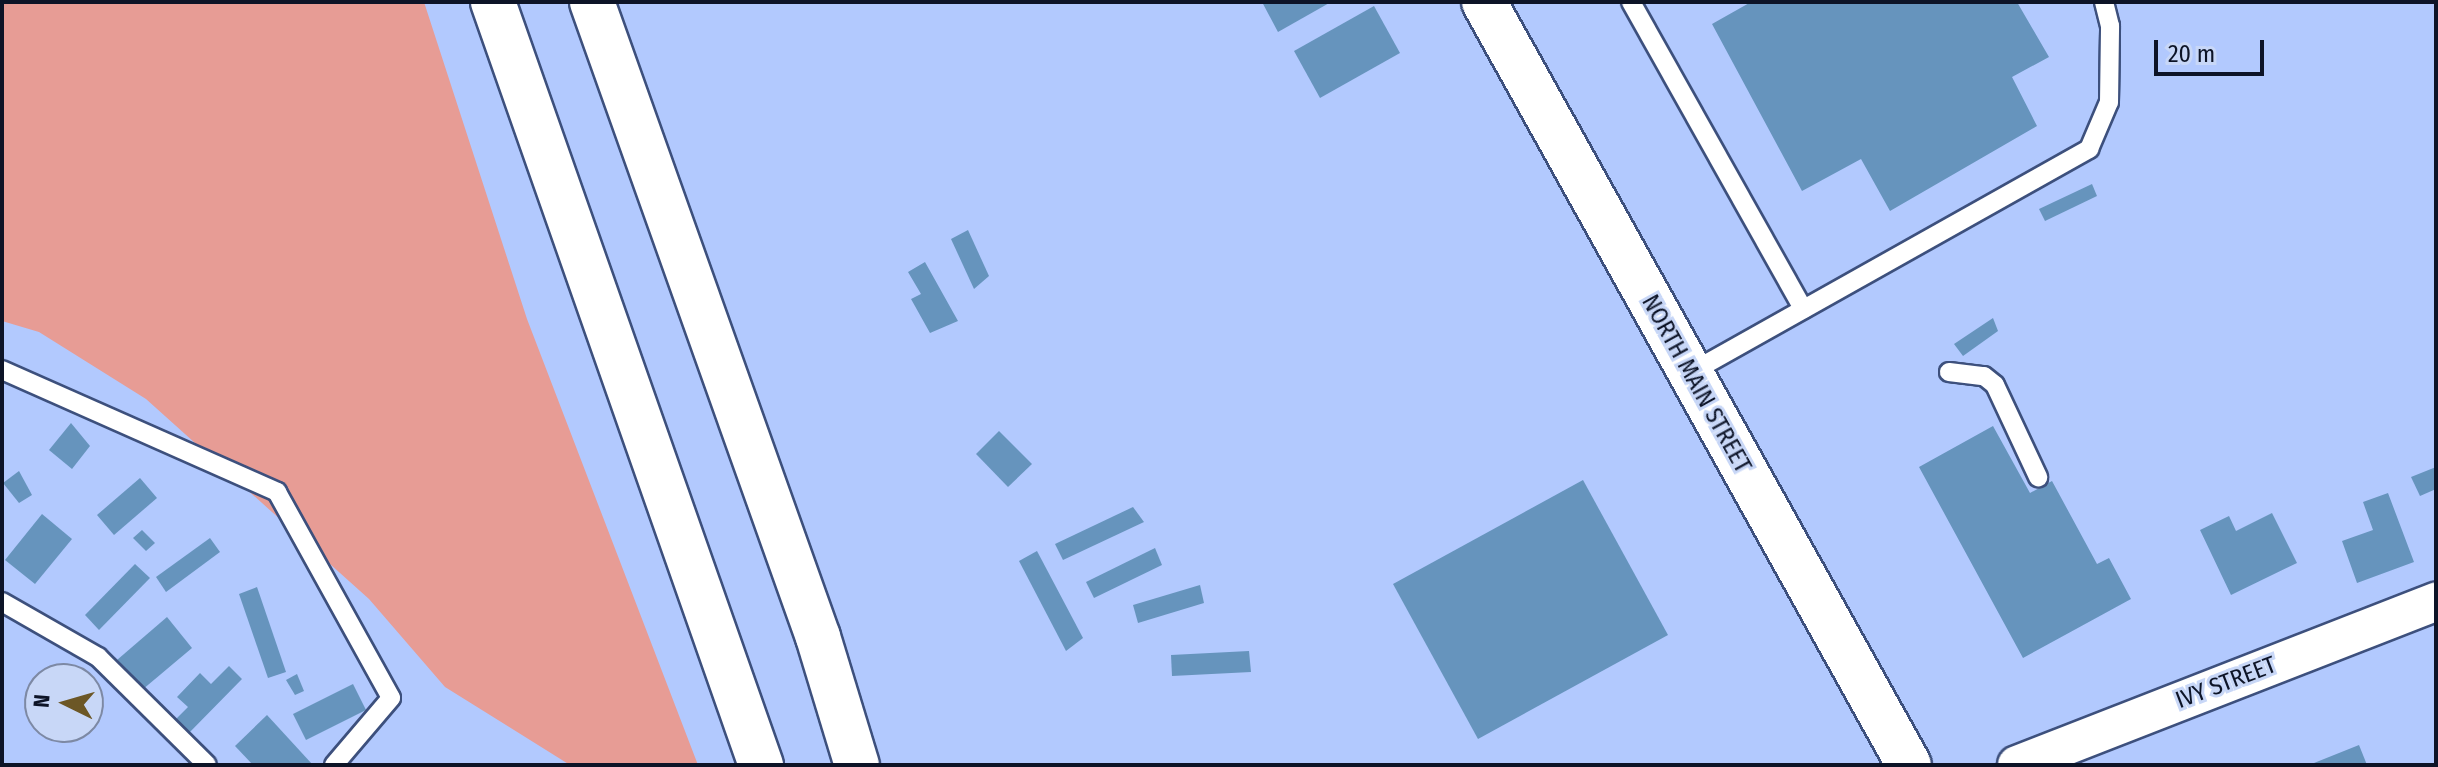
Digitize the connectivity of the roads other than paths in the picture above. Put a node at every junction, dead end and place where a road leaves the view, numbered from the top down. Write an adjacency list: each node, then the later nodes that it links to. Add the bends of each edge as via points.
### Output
1 (493, 2): 15 (main road)
2 (592, 2): 16 (main road, via 818,637)
3 (1484, 2): 9 (main road, NORTH MAIN STREET)
4 (1631, 2): 6 (lane)
5 (2104, 2): 6 (lane, via 2110,26 2109,102 2089,149)
6 (1803, 309): 9 (lane)
7 (2, 370): 14 (lane, via 277,492 391,698)
8 (1949, 372): 10 (lane, via 1984,376 1995,385)
9 (1690, 373): 17 (main road, NORTH MAIN STREET)
10 (2038, 477)
11 (2, 602): 13 (lane, via 98,657)
12 (2436, 602): 18 (street, IVY STREET)
13 (207, 765)
14 (334, 765)
15 (761, 765)
16 (857, 765)
17 (1909, 765)
18 (2017, 765)

